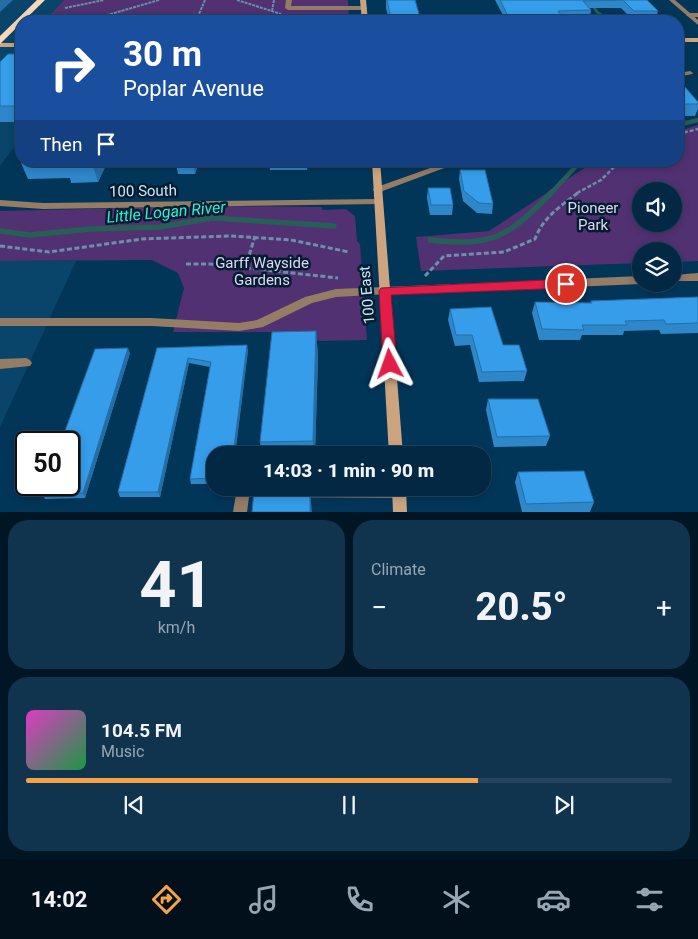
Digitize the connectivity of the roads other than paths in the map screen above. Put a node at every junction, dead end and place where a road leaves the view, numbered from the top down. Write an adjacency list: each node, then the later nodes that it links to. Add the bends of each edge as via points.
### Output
1 (40, 0): 7 (highway)
2 (289, 0): 5 (street, via 288,8)
3 (363, 0): 5 (main road)
4 (672, 0): 9 (street)
5 (364, 8): 8 (main road)
6 (698, 14): 9 (street)
7 (25, 15)
8 (365, 15)
9 (689, 15): 10 (street)
10 (698, 23)
11 (15, 26): 14 (highway)
12 (684, 40): 13 (main road)
13 (698, 40)
14 (0, 41)
15 (0, 45): 16 (main road)
16 (15, 45)
17 (690, 73): 18 (street)
18 (684, 74)
19 (376, 167): 21 (main road, 100 East)
20 (443, 167): 21 (street)
21 (377, 190): 22 (main road, 100 East)
22 (377, 202): 23 (street, 100 South, via 43,206); 27 (main road, 100 East)
23 (0, 203)
24 (698, 277): 25 (street)
25 (682, 278)
26 (632, 280): 27 (street)
27 (384, 285): 28 (street, via 309,300 258,324 239,328 152,322); 31 (main road, 100 East)
28 (0, 322)
29 (26, 362): 30 (street)
30 (0, 364)
31 (395, 446)
32 (242, 496): 34 (street)
33 (399, 496): 35 (main road)
34 (240, 512)
35 (400, 512)

